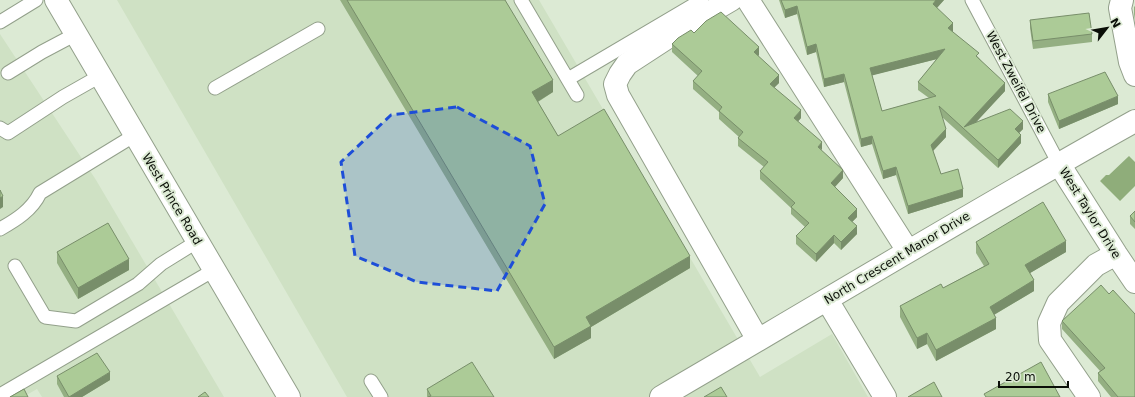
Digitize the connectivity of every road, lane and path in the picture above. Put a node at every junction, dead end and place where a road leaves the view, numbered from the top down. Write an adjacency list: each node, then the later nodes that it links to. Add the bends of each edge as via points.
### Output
1 (36, 0): 9 (lane)
2 (56, 0): 11 (street, West Prince Road)
3 (521, 0): 15 (lane)
4 (702, 0): 15 (lane)
5 (731, 0): 30 (street, via 627,64 615,84 618,96)
6 (748, 0): 24 (street)
7 (972, 0): 21 (lane, West Zweifel Drive)
8 (1122, 0): 13 (street, via 1120,8 1130,62)
9 (0, 22)
10 (318, 29): 16 (lane)
11 (76, 34): 12 (lane); 14 (street, West Prince Road)
12 (8, 73)
13 (1135, 75)
14 (100, 76): 19 (lane, via 8,133); 20 (street, West Prince Road)
15 (568, 79): 17 (lane)
16 (215, 88)
17 (577, 95)
18 (1135, 121): 21 (street, North Crescent Manor Drive)
19 (0, 128)
20 (135, 135): 22 (lane, via 40,193 27,211); 23 (street, West Prince Road)
21 (1059, 164): 24 (street, North Crescent Manor Drive); 25 (street, West Taylor Drive)
22 (0, 229)
23 (198, 241): 26 (lane, via 160,264 138,284 76,321 45,317); 27 (street, West Prince Road)
24 (908, 251): 29 (street, North Crescent Manor Drive)
25 (1116, 254): 28 (street, West Taylor Drive); 37 (street, via 1096,265 1058,303 1049,324 1050,340)
26 (15, 266)
27 (214, 270): 32 (lane); 33 (street, West Prince Road)
28 (1135, 282)
29 (827, 300): 30 (street, North Crescent Manor Drive); 36 (street)
30 (758, 340): 35 (street, North Crescent Manor Drive)
31 (372, 381): 34 (lane)
32 (0, 395)
33 (289, 397)
34 (381, 397)
35 (661, 397)
36 (885, 397)
37 (1089, 397)

